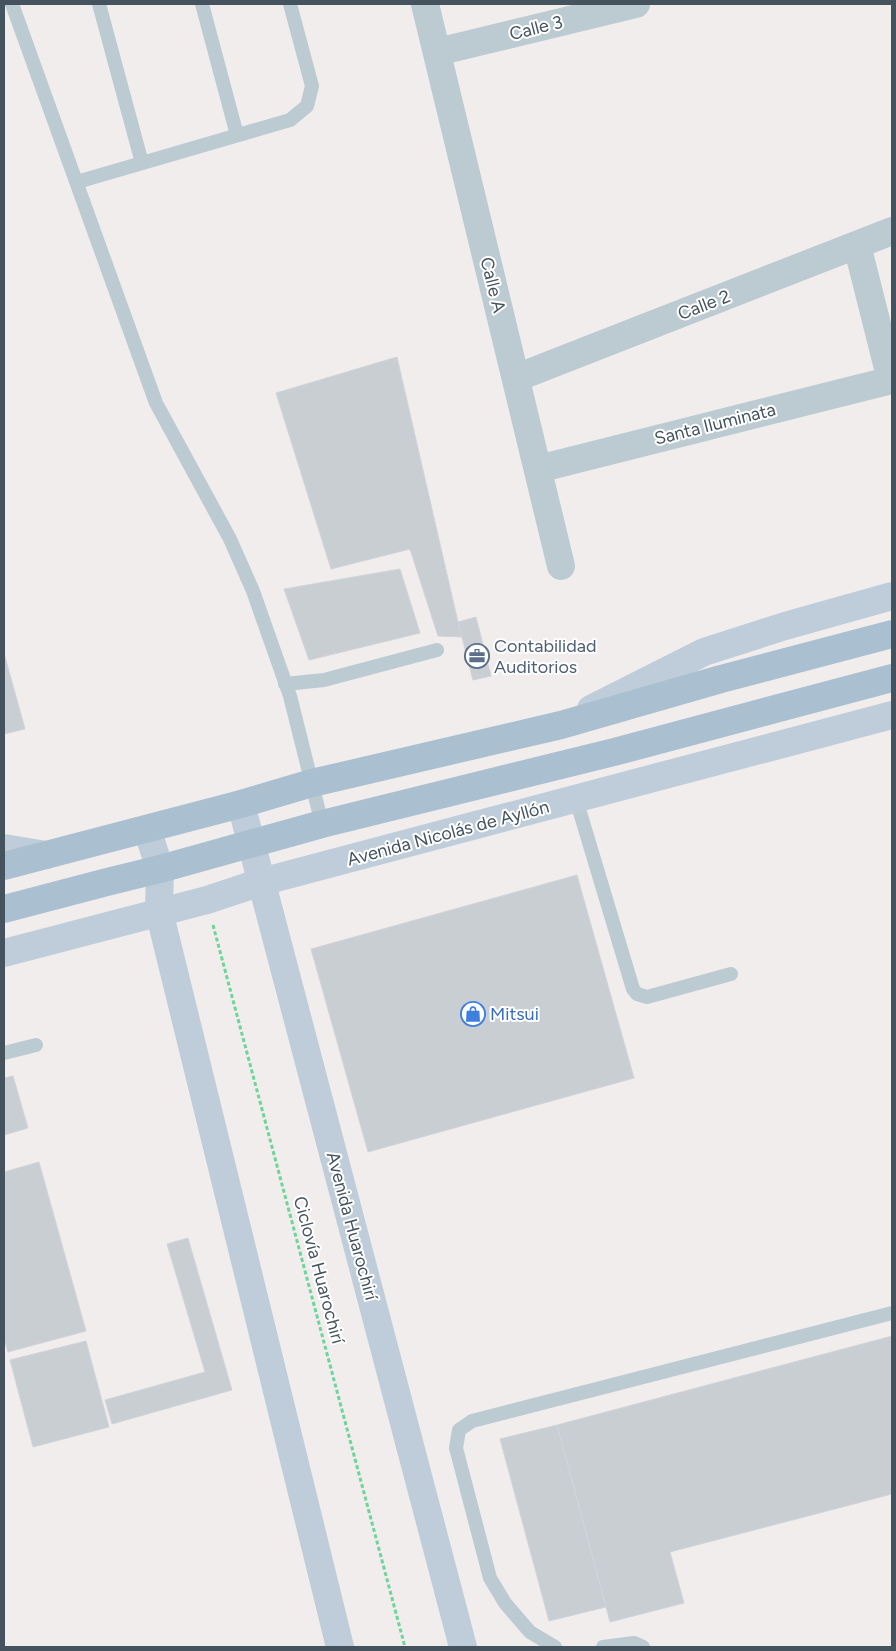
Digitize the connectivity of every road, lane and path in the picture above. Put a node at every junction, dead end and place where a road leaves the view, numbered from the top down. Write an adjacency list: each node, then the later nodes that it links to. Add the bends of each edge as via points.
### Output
1 (12, 4): 10 (lane)
2 (99, 4): 9 (lane)
3 (202, 4): 8 (lane)
4 (290, 4): 8 (lane, via 312,86 308,106 290,120)
5 (425, 4): 7 (street, Calle A)
6 (636, 4): 7 (street, Calle 3)
7 (436, 52): 13 (street, Calle A)
8 (238, 135): 9 (lane)
9 (142, 163): 10 (lane)
10 (77, 182): 21 (lane, via 156,403 230,539 253,591)
11 (892, 231): 12 (street, Calle 2)
12 (857, 245): 13 (street, Calle 2); 14 (street)
13 (516, 378): 15 (street, Calle A)
14 (892, 380): 15 (street, Santa Iluminata)
15 (538, 469): 16 (street, Calle A)
16 (561, 566)
17 (892, 596): 23 (main road, via 704,652)
18 (892, 634): 23 (main road)
19 (437, 650): 21 (lane, via 324,680)
20 (892, 678): 27 (main road, Avenida Nicolás de Ayllón, via 614,752)
21 (285, 684): 24 (lane)
22 (892, 715): 25 (main road, Avenida Nicolás de Ayllón)
23 (561, 725): 24 (main road)
24 (312, 783): 26 (main road); 27 (lane)
25 (576, 799): 34 (main road, Avenida Nicolás de Ayllón); 39 (lane, via 637,994 647,997)
26 (241, 804): 28 (main road); 29 (main road, Avenida Huarochirí)
27 (322, 824): 29 (main road, Avenida Nicolás de Ayllón)
28 (147, 828): 31 (main road); 33 (main road)
29 (251, 843): 33 (main road, Avenida Nicolás de Ayllón); 34 (main road, Avenida Huarochirí)
30 (4, 848): 31 (main road)
31 (46, 855): 32 (main road)
32 (4, 866)
33 (160, 870): 36 (main road, Avenida Nicolás de Ayllón); 37 (main road)
34 (261, 882): 35 (main road, Avenida Nicolás de Ayllón); 45 (main road, Avenida Huarochirí)
35 (207, 900): 37 (main road, Avenida Nicolás de Ayllón); 44 (path, Ciclovía Huarochirí)
36 (4, 909)
37 (159, 911): 38 (main road, Avenida Nicolás de Ayllón); 43 (main road)
38 (4, 953)
39 (731, 974)
40 (36, 1045): 41 (lane)
41 (4, 1053)
42 (892, 1313): 46 (lane, via 472,1421 459,1430 456,1448 490,1578 505,1603 530,1632)
43 (340, 1647)
44 (405, 1647)
45 (463, 1647)
46 (555, 1647)
47 (603, 1647): 48 (lane, via 634,1642)
48 (643, 1647)

